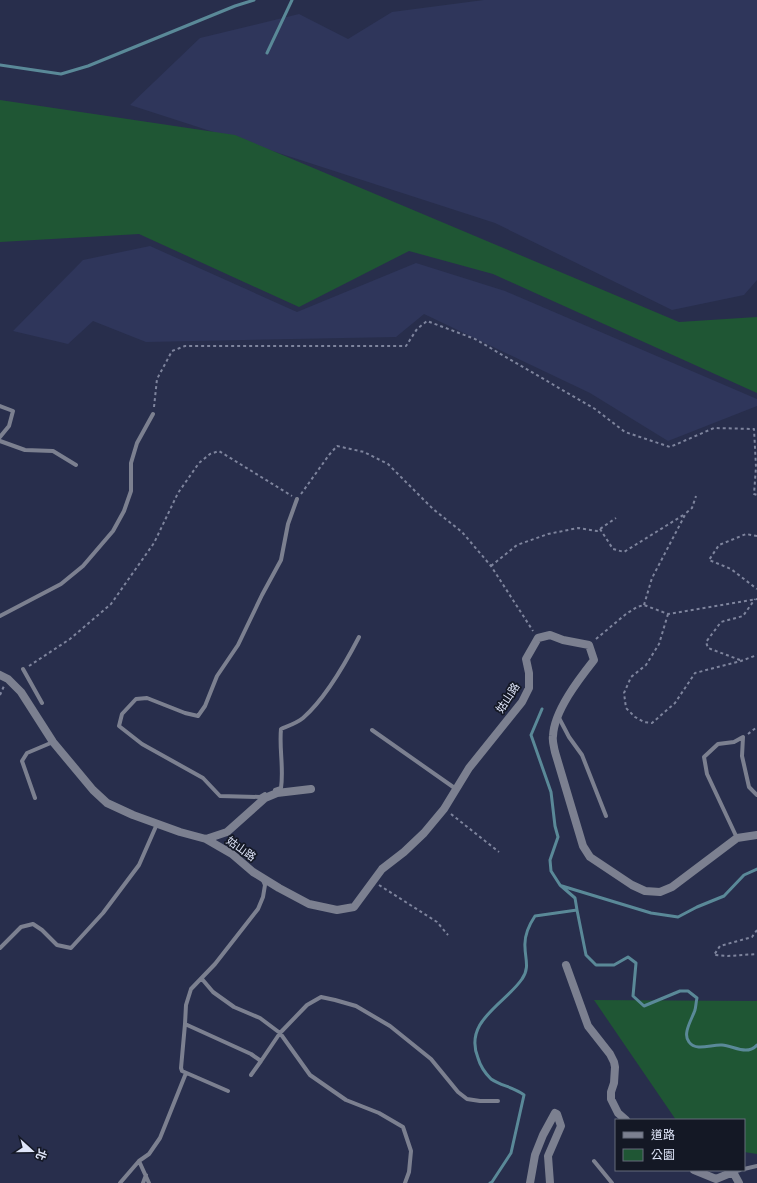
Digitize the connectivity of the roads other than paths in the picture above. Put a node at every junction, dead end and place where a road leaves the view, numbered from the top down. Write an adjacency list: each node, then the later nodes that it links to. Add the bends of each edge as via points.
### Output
1 (0, 406): 3 (lane, via 13,411 10,426)
2 (153, 414): 7 (lane, via 133,456 131,491 113,531 83,566 61,584)
3 (0, 437)
4 (0, 441): 5 (lane, via 25,450 53,452)
5 (76, 465)
6 (297, 499): 8 (lane, via 288,524 281,560 238,646 217,676 205,706 198,716 147,698 136,699 122,714 120,726 142,744 203,778 220,796 260,797 281,788 281,729 302,719 316,705 346,662)
7 (0, 616)
8 (359, 637)
9 (23, 670): 11 (lane)
10 (0, 675): 14 (street, 姑山路, via 21,692)
11 (42, 702)
12 (558, 716): 16 (street, 姑山路, via 575,685 594,660 589,645 550,635 538,638 526,659 530,688 522,702 469,768); 19 (lane, via 582,755); 22 (street, via 553,736 555,752 583,846 590,857 632,885 645,891 660,892 672,887)
13 (372, 730): 16 (lane)
14 (53, 742): 18 (lane, via 27,753 22,761); 20 (street, 姑山路, via 107,803)
15 (310, 789): 23 (street, 姑山路, via 277,793 265,798 227,832)
16 (456, 789): 24 (street, 姑山路, via 444,809 424,833 382,869 354,906 337,910 309,904)
17 (757, 795): 22 (lane, via 749,787 742,756 743,737 734,742 718,744 704,757 707,774)
18 (35, 798)
19 (606, 816)
20 (157, 824): 23 (street, 姑山路); 25 (lane, via 139,865 103,913 71,948 56,945 33,924 21,927)
21 (757, 835): 22 (street)
22 (737, 838)
23 (206, 839): 24 (street, 姑山路, via 232,854)
24 (261, 876): 27 (lane, via 265,885 258,909)
25 (0, 948)
26 (566, 965): 35 (street, via 588,1026 614,1062 611,1099 618,1113)
27 (202, 979): 28 (lane, via 191,990 186,1005); 29 (lane, via 234,1007 260,1018)
28 (185, 1024): 30 (lane); 31 (lane, via 181,1068)
29 (280, 1033): 30 (lane); 34 (lane, via 307,1005 321,997 356,1006 390,1026 431,1059 458,1092 468,1099); 46 (lane, via 310,1075 346,1100 379,1113 403,1127 411,1151)
30 (261, 1060): 32 (lane)
31 (186, 1073): 33 (lane); 36 (lane, via 160,1138 149,1154)
32 (251, 1075)
33 (228, 1091)
34 (498, 1101)
35 (625, 1119)
36 (139, 1161): 42 (lane); 43 (lane)
37 (594, 1161): 49 (lane)
38 (757, 1166): 39 (lane)
39 (745, 1169)
40 (696, 1171): 41 (street, via 716,1180)
41 (736, 1171): 50 (street)
42 (146, 1175): 44 (lane); 45 (lane)
43 (120, 1183)
44 (143, 1183)
45 (149, 1183)
46 (405, 1183)
47 (530, 1183): 48 (street, via 535,1155 555,1113 561,1126 548,1156)
48 (550, 1183)
49 (612, 1183)
50 (739, 1183)

